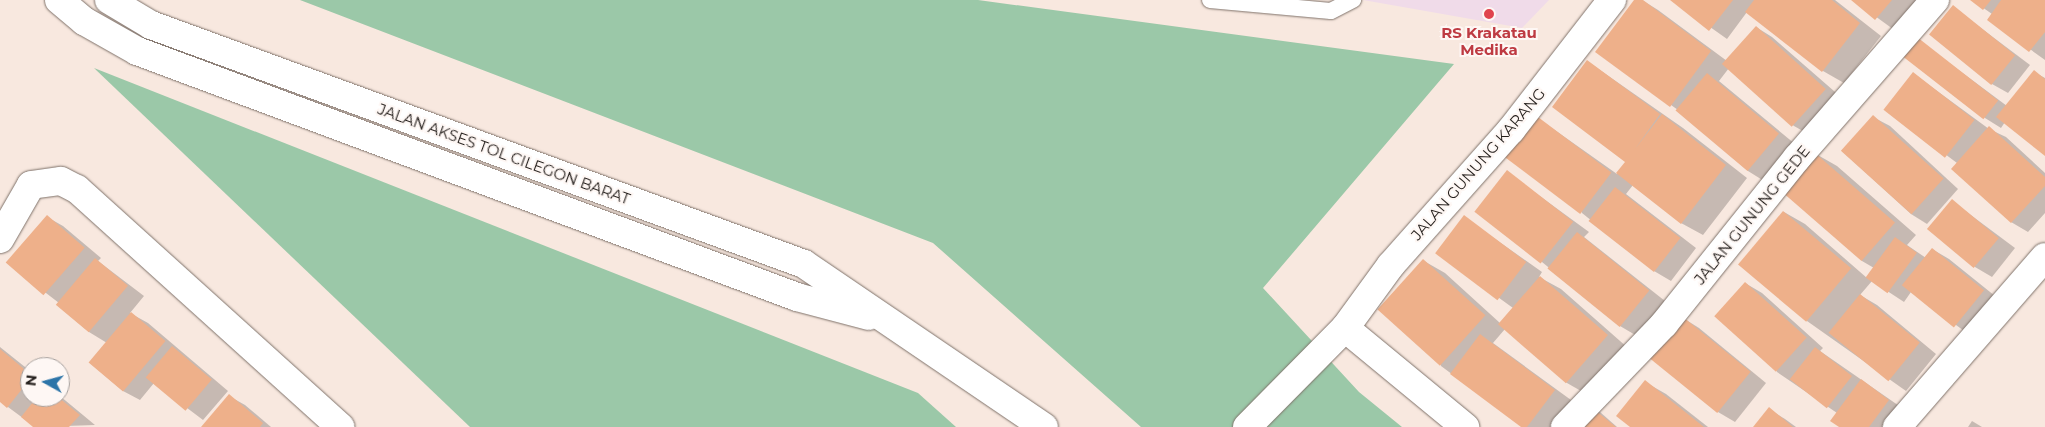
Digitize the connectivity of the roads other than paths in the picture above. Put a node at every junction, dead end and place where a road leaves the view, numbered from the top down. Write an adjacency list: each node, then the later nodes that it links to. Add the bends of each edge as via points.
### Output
1 (59, 0): 10 (street, via 84,21 137,51 797,297)
2 (109, 0): 10 (street, JALAN AKSES TOL CILEGON BARAT, via 151,25 804,264)
3 (1210, 0): 4 (lane, via 1331,11)
4 (1352, 0)
5 (1612, 0): 11 (street, JALAN GUNUNG KARANG, via 1511,130 1392,265)
6 (1935, 0): 16 (street, JALAN GUNUNG GEDE, via 1797,158 1664,324)
7 (0, 240): 12 (street, via 32,185 61,181 77,189)
8 (2045, 257): 9 (street)
9 (2037, 286): 17 (street)
10 (892, 322): 13 (street, JALAN AKSES TOL CILEGON BARAT)
11 (1345, 328): 14 (street, JALAN GUNUNG KARANG); 15 (street)
12 (340, 427)
13 (1044, 427)
14 (1248, 427)
15 (1465, 427)
16 (1565, 427)
17 (1897, 427)

